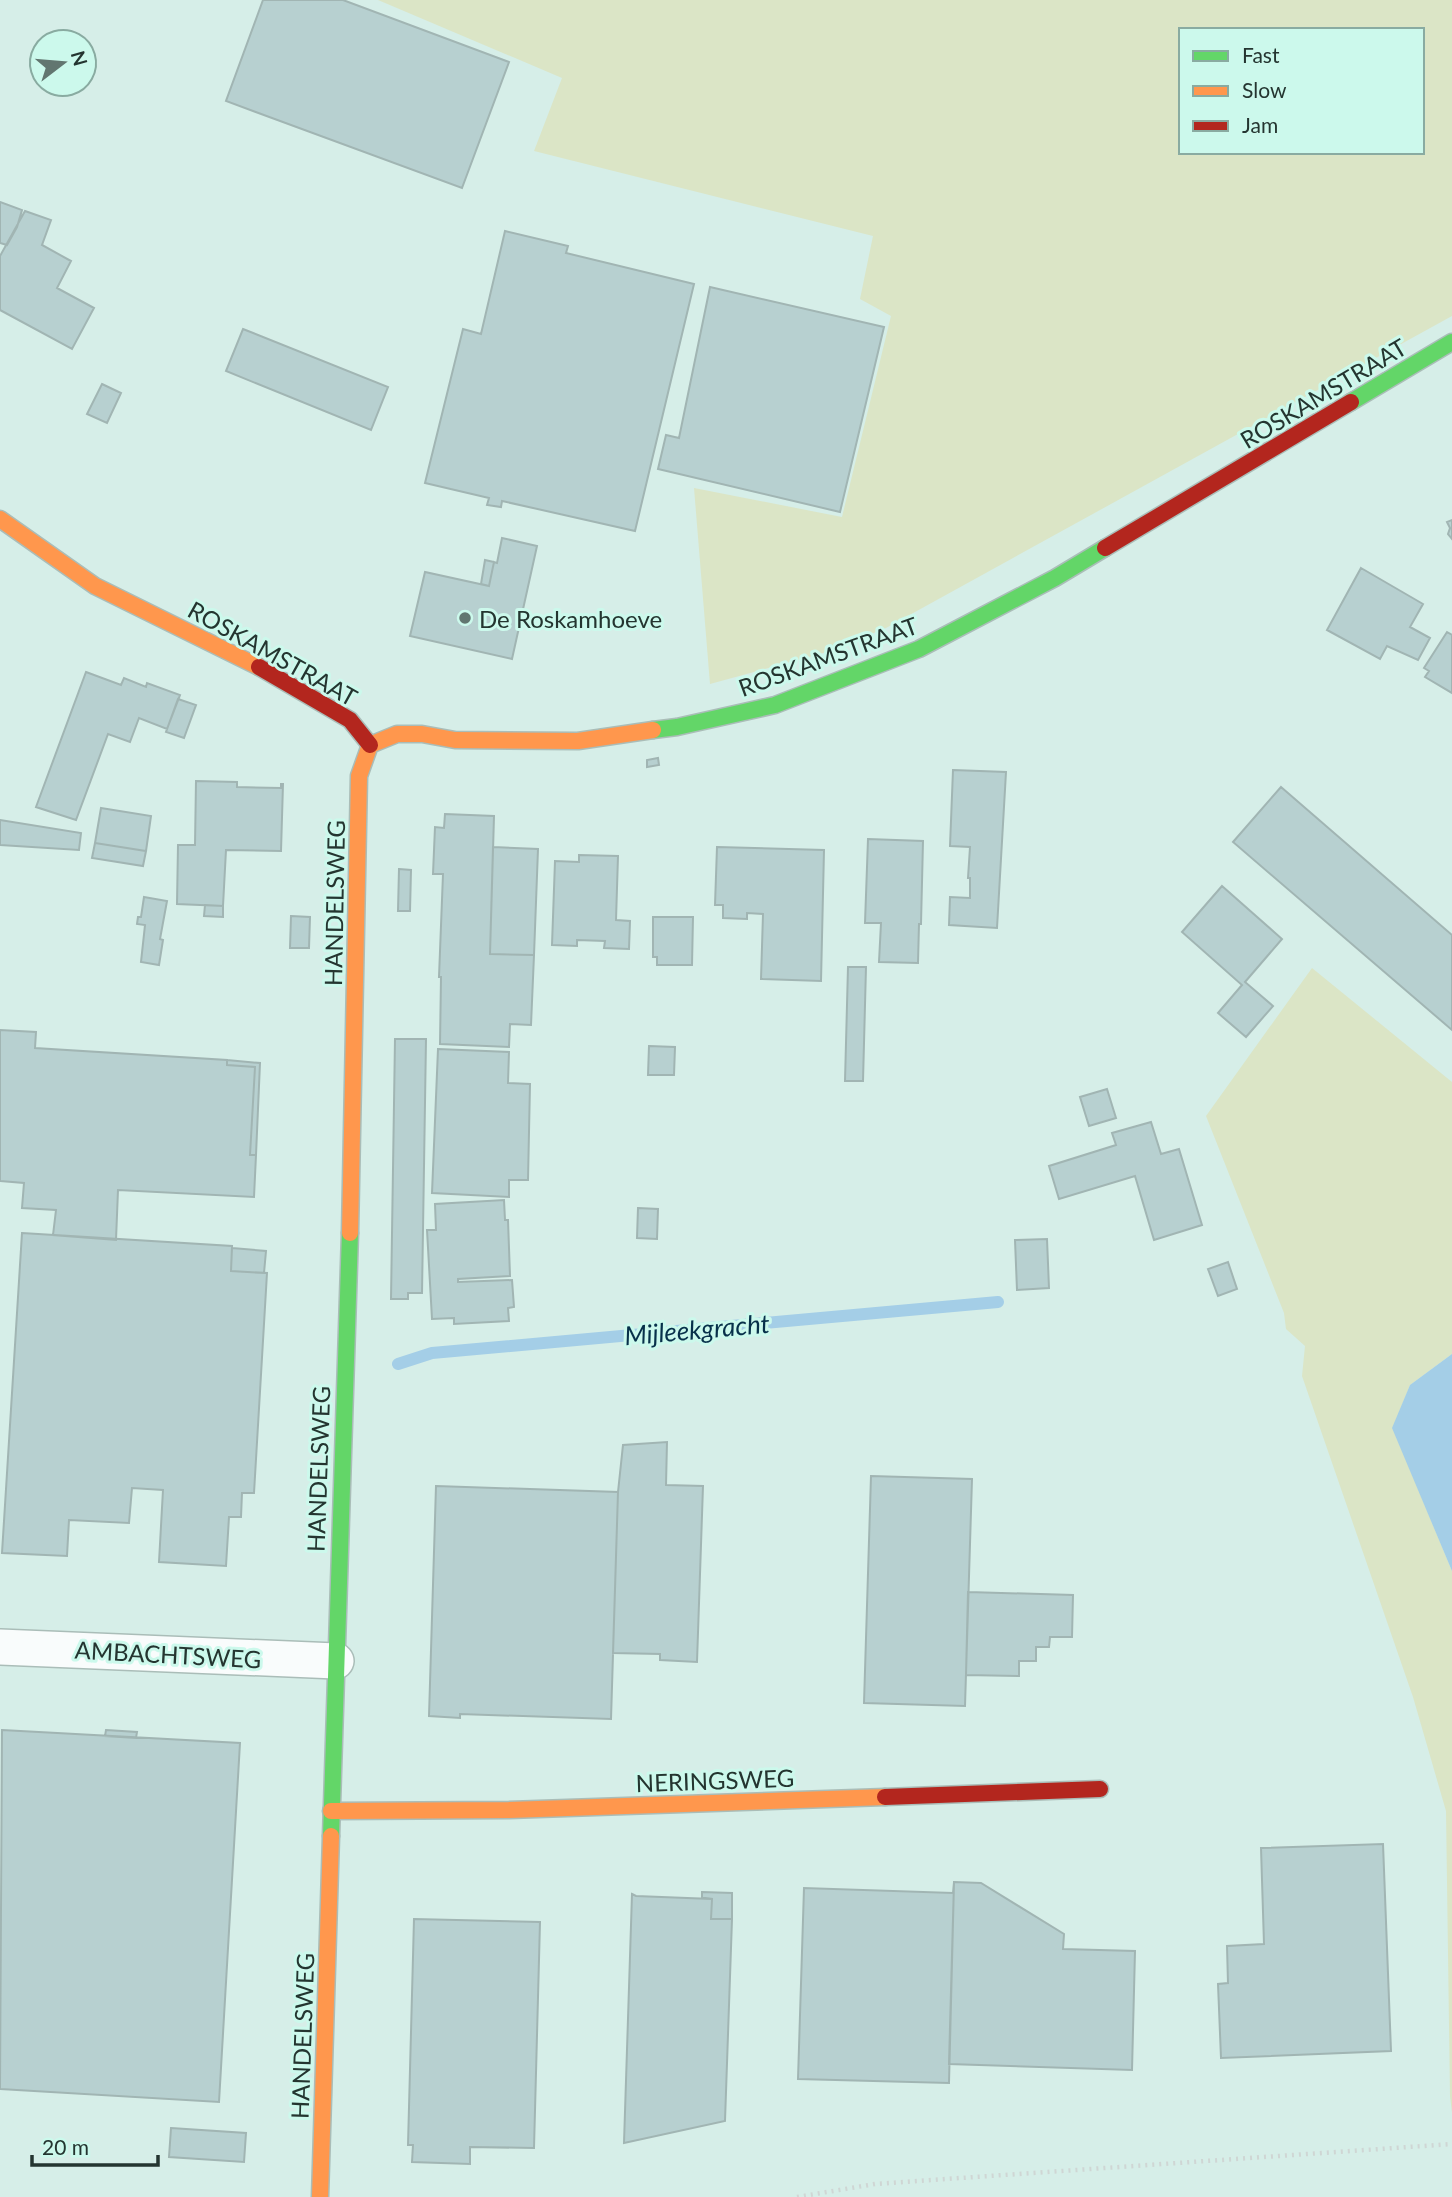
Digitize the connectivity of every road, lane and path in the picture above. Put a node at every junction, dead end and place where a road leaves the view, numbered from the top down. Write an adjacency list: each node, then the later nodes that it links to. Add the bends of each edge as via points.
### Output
1 (1452, 342): 3 (street, ROSKAMSTRAAT, via 1055,578 919,649 775,705 677,727 578,741 455,740 397,734)
2 (0, 519): 3 (street, ROSKAMSTRAAT, via 95,586 274,675 351,720)
3 (370, 745): 5 (street, HANDELSWEG, via 359,776)
4 (0, 1647): 5 (street, AMBACHTSWEG)
5 (336, 1661): 7 (street, HANDELSWEG)
6 (1100, 1789): 7 (street, NERINGSWEG, via 509,1810)
7 (331, 1811): 9 (street, HANDELSWEG)
8 (1452, 2144): 10 (path, via 875,2184)
9 (320, 2197)
10 (797, 2197)

